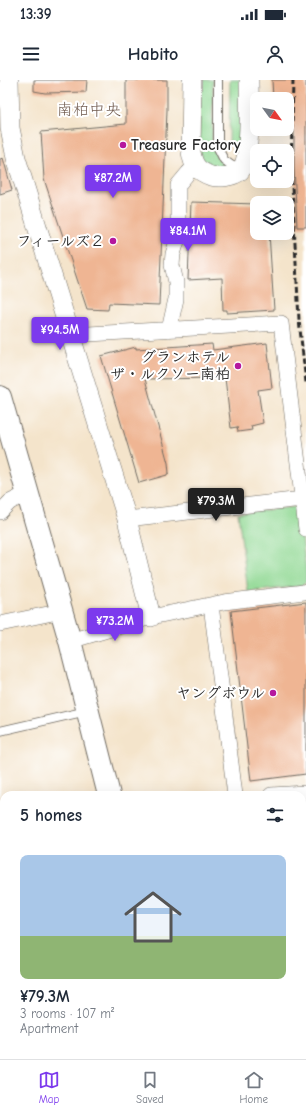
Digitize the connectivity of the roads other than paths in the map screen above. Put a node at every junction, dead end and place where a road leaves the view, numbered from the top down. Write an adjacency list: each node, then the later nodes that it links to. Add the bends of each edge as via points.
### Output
1 (8, 80): 8 (street, via 10,128 16,158)
2 (192, 80): 5 (street, via 191,152)
3 (218, 80): 6 (lane, via 218,148 224,160)
4 (249, 80): 6 (street, via 247,153)
5 (196, 166): 6 (street, via 200,171 213,176 227,176); 7 (street, via 178,185 178,238 172,265 176,299)
6 (241, 170)
7 (169, 330): 8 (street); 11 (street, via 281,323)
8 (71, 335): 13 (street)
9 (0, 397): 10 (main road)
10 (28, 493): 12 (street, via 10,502); 17 (main road)
11 (302, 499): 13 (street); 14 (street)
12 (0, 512)
13 (128, 519): 18 (street)
14 (306, 529)
15 (306, 590): 16 (street)
16 (211, 605): 18 (street); 24 (street)
17 (62, 611): 19 (street); 20 (main road)
18 (152, 617): 20 (street)
19 (0, 624)
20 (70, 641): 21 (main road)
21 (88, 711): 22 (lane); 23 (main road)
22 (0, 731)
23 (108, 791)
24 (234, 791)

